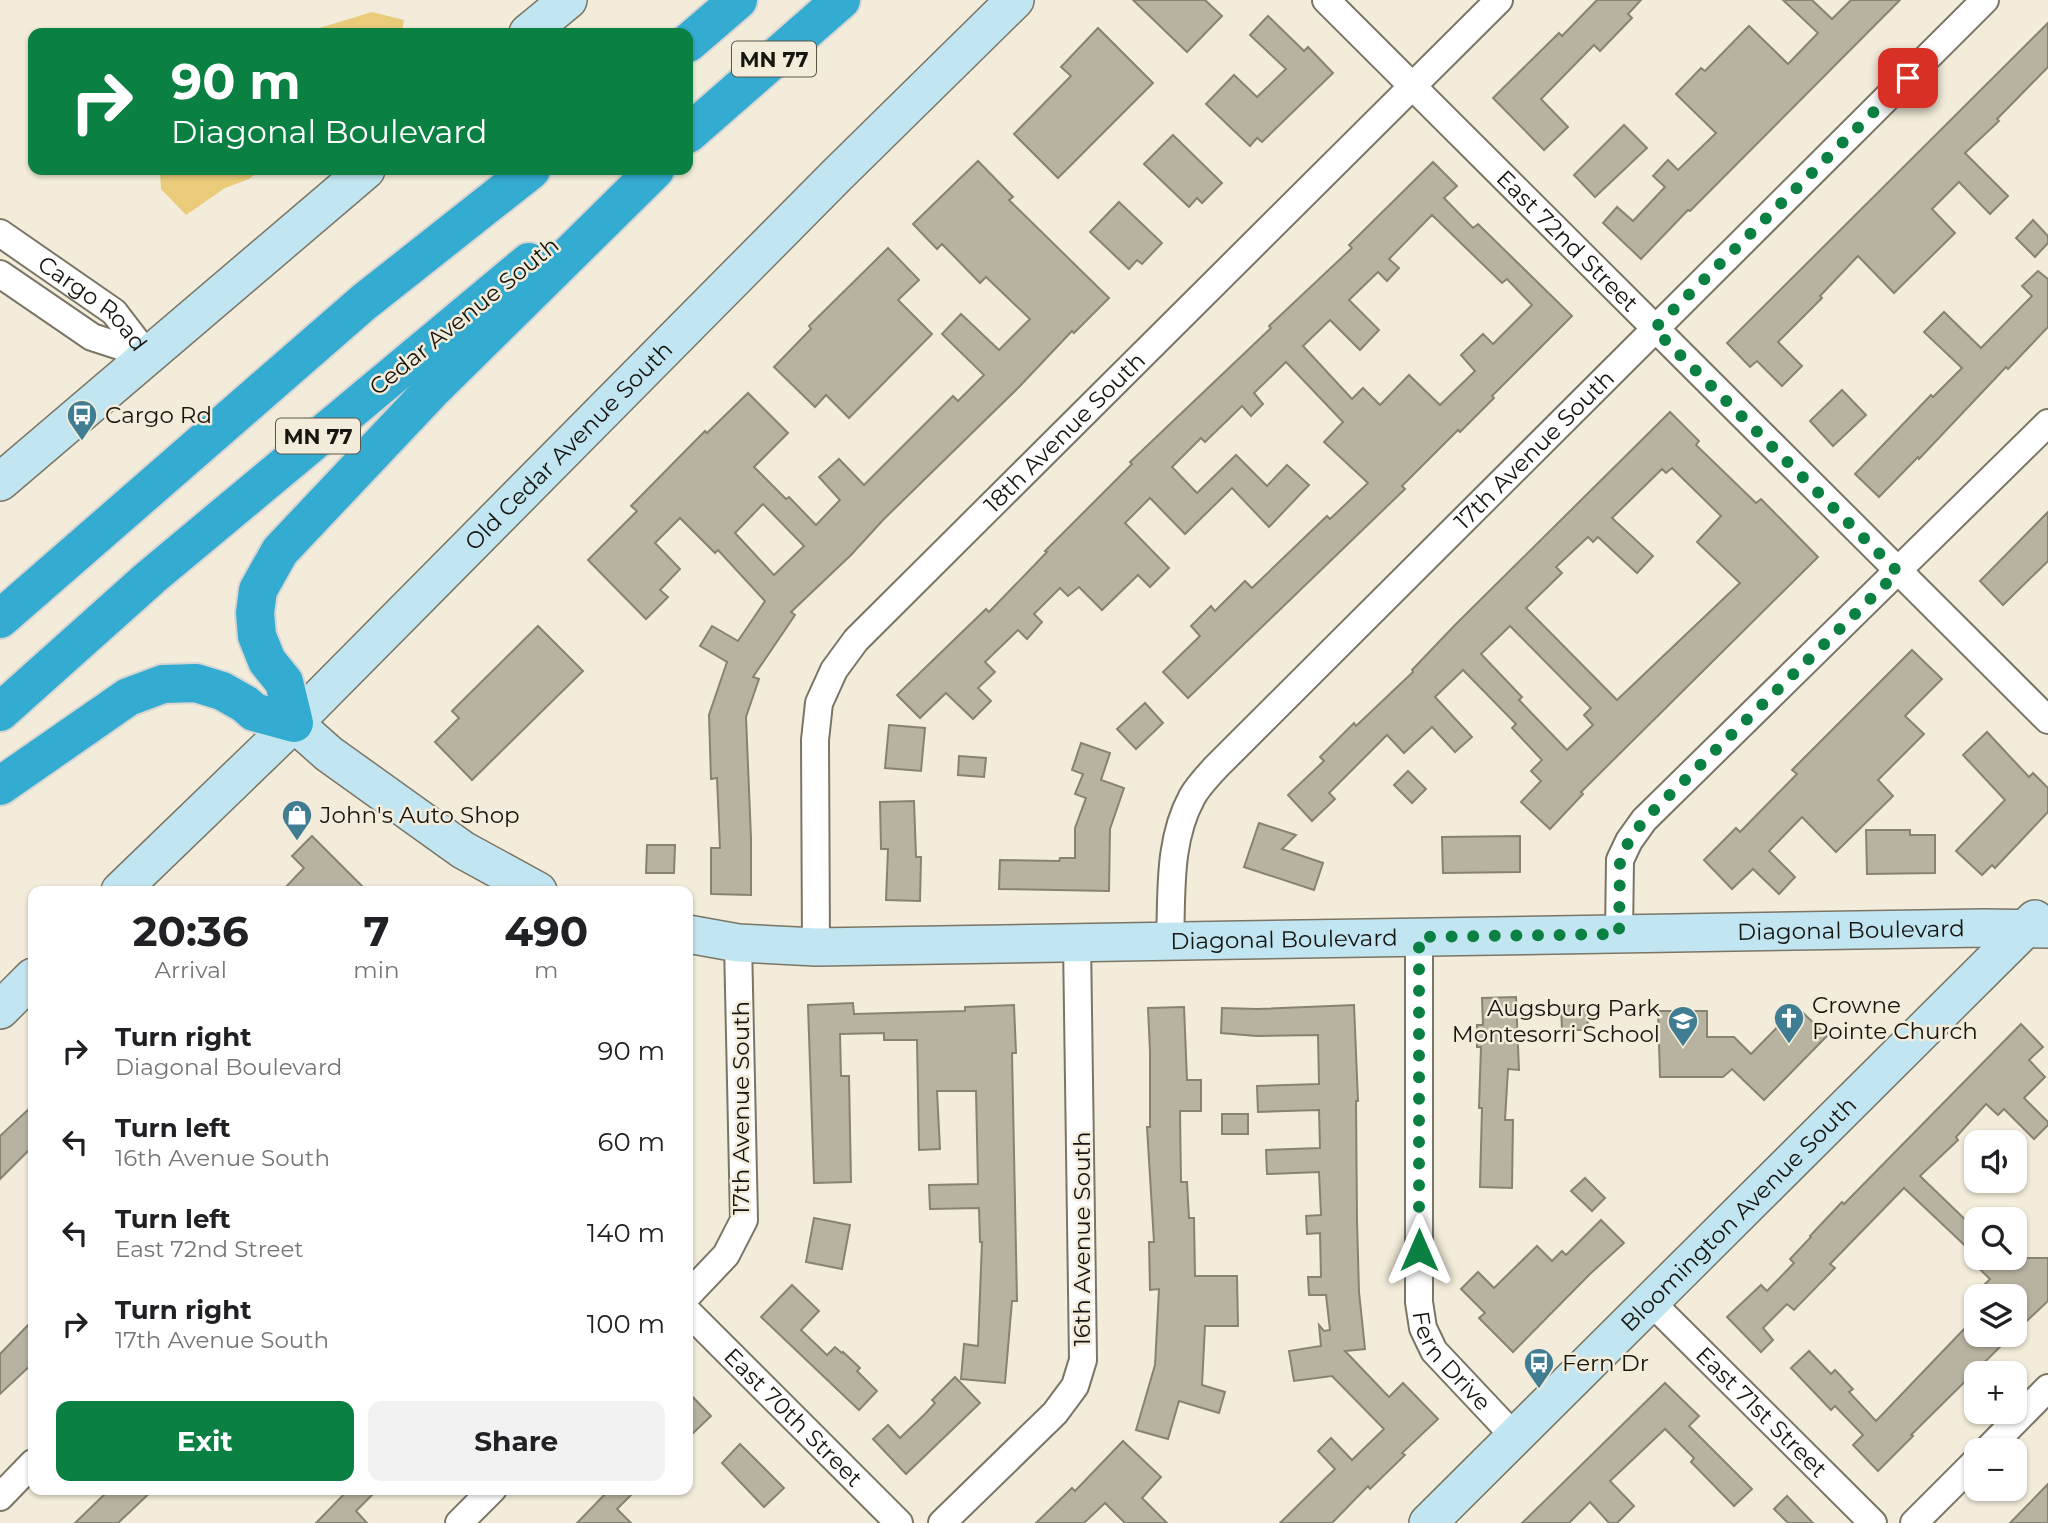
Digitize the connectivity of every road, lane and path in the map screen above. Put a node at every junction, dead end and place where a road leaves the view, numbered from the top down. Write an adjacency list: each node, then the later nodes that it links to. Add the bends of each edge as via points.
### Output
1 (568, 0): 8 (street)
2 (738, 0): 9 (highway, MN 77)
3 (841, 0): 11 (highway, MN 77)
4 (1015, 0): 26 (street, Old Cedar Avenue South)
5 (1326, 0): 10 (street, East 72nd Street)
6 (1499, 0): 10 (street, 18th Avenue South)
7 (1985, 0): 18 (street, 17th Avenue South)
8 (534, 28)
9 (693, 39)
10 (1412, 88): 18 (street, East 72nd Street); 37 (street, 18th Avenue South, via 856,640 834,670 819,703 815,740)
11 (694, 130)
12 (360, 175): 19 (street)
13 (525, 175): 23 (highway, MN 77, via 364,302)
14 (638, 175): 24 (highway, Cedar Avenue South / MN 77, via 254,489)
15 (650, 175): 26 (highway, via 433,389 280,551 258,590 255,613 257,636 267,661 284,682)
16 (0, 233): 19 (street, Cargo Road, via 114,312)
17 (0, 274): 19 (street, Cargo Road, via 92,337)
18 (1654, 329): 22 (street, East 72nd Street); 34 (street, 17th Avenue South, via 1193,794 1178,827 1172,862)
19 (147, 355): 21 (street)
20 (2048, 423): 22 (street)
21 (0, 481)
22 (1898, 572): 25 (street, East 72nd Street); 31 (street, via 1644,820 1620,860)
23 (0, 619)
24 (0, 712)
25 (2048, 720)
26 (294, 723): 27 (highway, via 254,712 222,691 196,683 163,684 128,697); 28 (street, Old Cedar Avenue South); 29 (street, via 463,850)
27 (0, 786)
28 (125, 886)
29 (529, 886)
30 (2040, 921): 31 (street, Diagonal Boulevard); 41 (street, Bloomington Avenue South)
31 (1619, 934): 33 (street, Diagonal Boulevard)
32 (693, 935): 36 (street, Diagonal Boulevard)
33 (1419, 937): 34 (street, Diagonal Boulevard); 44 (street, Fern Drive, via 1419,1302 1423,1328 1434,1351)
34 (1170, 941): 35 (street, Diagonal Boulevard)
35 (1077, 942): 37 (street, Diagonal Boulevard); 52 (street, 16th Avenue South, via 1083,1360 1074,1387 1055,1413)
36 (738, 943): 37 (street, Diagonal Boulevard); 40 (street, 17th Avenue South, via 744,1220 726,1255)
37 (816, 947)
38 (28, 982): 39 (street)
39 (0, 1010)
40 (693, 1290)
41 (1651, 1301): 44 (street, Bloomington Avenue South); 54 (street, East 71st Street)
42 (693, 1317): 51 (street, East 70th Street)
43 (2048, 1388): 45 (street)
44 (1514, 1437): 53 (street, Bloomington Avenue South)
45 (1999, 1438)
46 (28, 1469): 49 (street)
47 (1964, 1473): 55 (street)
48 (487, 1495): 50 (street)
49 (0, 1497)
50 (459, 1523)
51 (899, 1523)
52 (942, 1523)
53 (1428, 1523)
54 (1873, 1523)
55 (1914, 1523)

